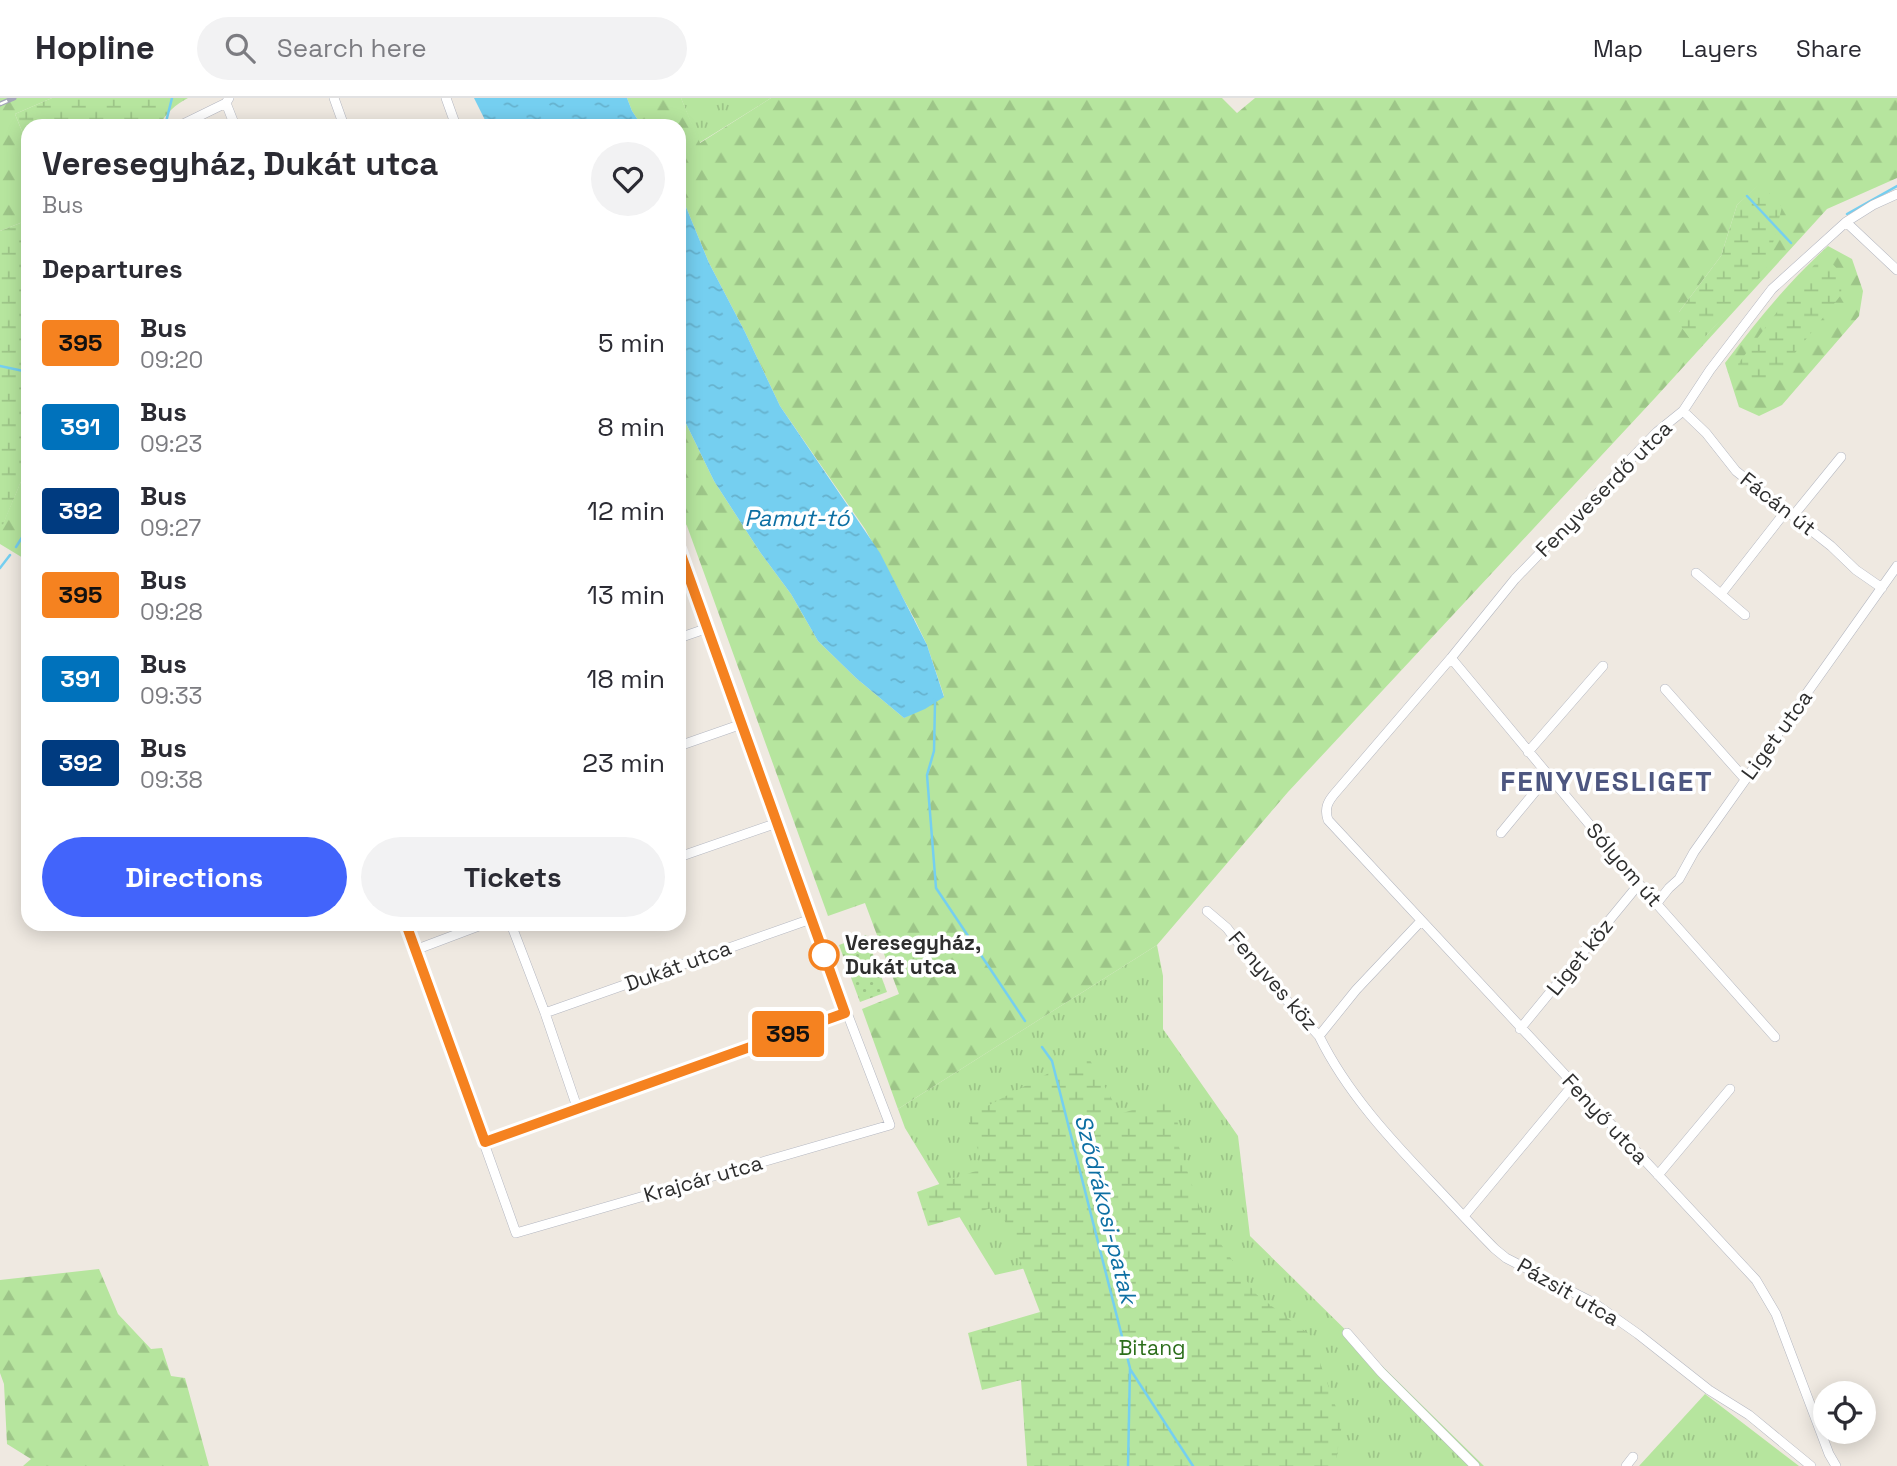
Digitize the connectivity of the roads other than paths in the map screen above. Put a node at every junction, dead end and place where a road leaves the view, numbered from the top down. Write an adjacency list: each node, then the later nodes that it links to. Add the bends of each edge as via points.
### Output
1 (334, 98): 6 (street)
2 (446, 98): 7 (street)
3 (227, 100): 4 (street); 5 (street)
4 (192, 119)
5 (233, 119)
6 (342, 119)
7 (454, 119)
8 (1897, 194): 9 (street, Fenyveserdő utca)
9 (1846, 222): 10 (street); 11 (street, Fenyveserdő utca, via 1772,289)
10 (1897, 270)
11 (1683, 411): 13 (street, Fácán út, via 1736,471); 22 (street, Fenyveserdő utca, via 1657,432 1515,579)
12 (1841, 457): 13 (street)
13 (1790, 513): 17 (street, Fácán út); 18 (street)
14 (1897, 566): 17 (street, Liget utca)
15 (686, 568): 20 (street)
16 (1696, 573): 18 (street)
17 (1882, 588): 29 (street, Liget utca)
18 (1721, 594): 19 (street)
19 (1745, 615)
20 (708, 628): 21 (street); 25 (street)
21 (686, 636)
22 (1451, 657): 27 (street, Sólyom út); 30 (street, Fenyveserdő utca)
23 (1603, 666): 27 (street)
24 (1665, 689): 29 (street)
25 (742, 724): 26 (street); 31 (street)
26 (686, 744)
27 (1528, 752): 28 (street, Sólyom út)
28 (1548, 776): 32 (street); 34 (street, Sólyom út)
29 (1745, 779): 35 (street, Liget utca, via 1679,879)
30 (1327, 804): 38 (street, Fenyő utca, via 1328,820)
31 (777, 823): 33 (street); 37 (street)
32 (1501, 833)
33 (686, 855)
34 (1639, 884): 35 (street, Sólyom út); 45 (street, Liget köz)
35 (1657, 903): 47 (street, Sólyom út)
36 (1207, 911): 46 (street, Fenyves köz, via 1227,928)
37 (811, 919): 43 (street, Dukát utca); 44 (street)
38 (1421, 921): 45 (street, Fenyő utca); 46 (street, Fenyves köz)
39 (408, 931): 42 (street)
40 (465, 931): 42 (street)
41 (514, 931): 43 (street)
42 (415, 950): 51 (street)
43 (545, 1013): 50 (street)
44 (845, 1013): 50 (street); 51 (street, Krajcár utca, via 890,1125 516,1233)
45 (1520, 1029): 48 (street, Fenyő utca)
46 (1319, 1036): 53 (street, Pázsit utca, via 1377,1123)
47 (1775, 1037)
48 (1573, 1085): 52 (street, Fenyő utca); 53 (street)
49 (1730, 1089): 52 (street)
50 (578, 1110): 51 (street)
51 (485, 1142)
52 (1658, 1175): 59 (street, Fenyő utca, via 1763,1291)
53 (1464, 1216): 58 (street, Pázsit utca, via 1506,1258 1594,1303 1749,1415)
54 (1347, 1334): 56 (street)
55 (1633, 1457): 57 (street)
56 (1475, 1466)
57 (1626, 1466)
58 (1811, 1466)
59 (1836, 1466)

